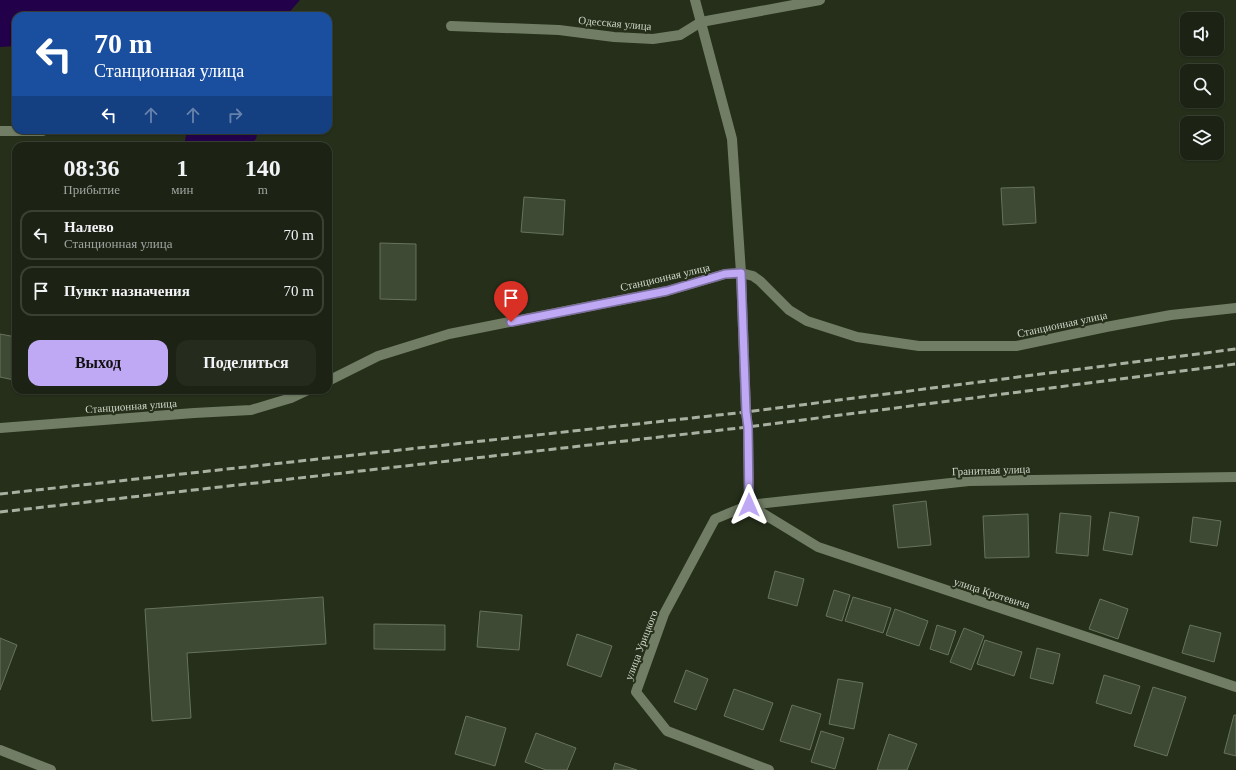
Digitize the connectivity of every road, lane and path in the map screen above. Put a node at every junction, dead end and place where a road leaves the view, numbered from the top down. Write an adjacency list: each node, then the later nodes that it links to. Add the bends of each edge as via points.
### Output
1 (695, 0): 3 (street)
2 (820, 0): 3 (street, Одесская улица)
3 (701, 22): 4 (street, Одесская улица, via 680,35 653,39 559,30); 7 (street, via 732,139)
4 (451, 26)
5 (0, 131): 6 (street)
6 (12, 131)
7 (741, 273): 8 (street, Станционная улица, via 760,281 789,310 807,321 858,337 918,346 1016,346 1171,315); 9 (street, Станционная улица, via 725,274 667,291 449,334 378,356); 13 (street)
8 (1236, 308)
9 (332, 379)
10 (300, 394): 11 (street, Станционная улица, via 251,410)
11 (0, 428)
12 (1236, 477): 13 (street, Гранитная улица, via 970,481)
13 (749, 505): 14 (street, улица Кротевича, via 818,547); 17 (street, улица Урицкого, via 715,519 664,614 636,692 667,731)
14 (1236, 687)
15 (0, 750): 16 (street)
16 (51, 770)
17 (769, 770)

